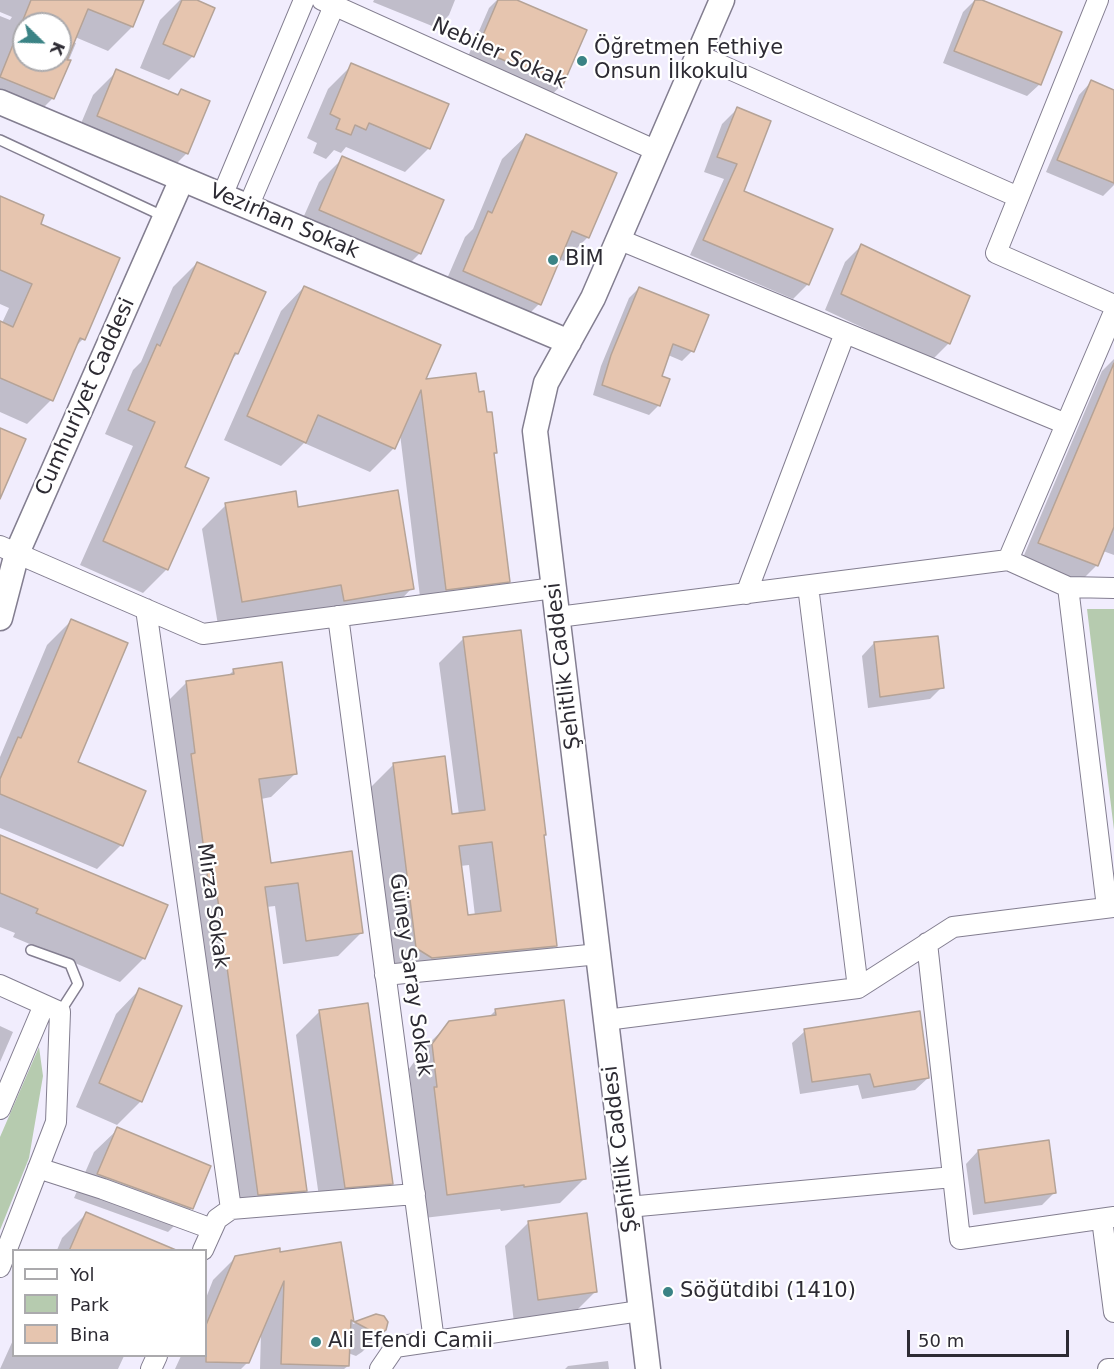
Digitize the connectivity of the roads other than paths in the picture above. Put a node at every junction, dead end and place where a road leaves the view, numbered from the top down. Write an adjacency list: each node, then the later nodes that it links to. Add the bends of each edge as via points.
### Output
1 (304, 0): 10 (street)
2 (722, 0): 5 (street, Şehitlik Caddesi)
3 (1098, 0): 11 (street)
4 (328, 3): 8 (street, Nebiler Sokak); 12 (street)
5 (698, 55): 8 (street, Şehitlik Caddesi); 11 (street)
6 (0, 102): 9 (street, Vezirhan Sokak)
7 (0, 140): 13 (lane)
8 (657, 151): 14 (street, Şehitlik Caddesi)
9 (182, 179): 10 (street, Vezirhan Sokak); 13 (street, Cumhuriyet Caddesi)
10 (222, 196): 12 (street, Vezirhan Sokak)
11 (1018, 197): 15 (street, via 996,253)
12 (248, 207): 18 (street, Vezirhan Sokak)
13 (165, 218): 20 (street, Cumhuriyet Caddesi)
14 (618, 239): 17 (street); 18 (street, Şehitlik Caddesi)
15 (1114, 305)
16 (1114, 312): 19 (street)
17 (845, 333): 19 (street); 26 (street)
18 (569, 342): 24 (street, Şehitlik Caddesi, via 546,383 535,432)
19 (1066, 424): 21 (street)
20 (8, 550): 27 (street); 30 (street, Cumhuriyet Caddesi)
21 (1008, 560): 22 (street); 23 (street)
22 (807, 586): 26 (street); 37 (street)
23 (1068, 587): 25 (street); 31 (street)
24 (554, 588): 28 (street); 29 (street, Şehitlik Caddesi)
25 (1114, 588)
26 (746, 594): 29 (street)
27 (146, 609): 28 (street, via 203,634); 45 (street, Mirza Sokak)
28 (338, 616): 35 (street, Güney Saray Sokak)
29 (558, 617): 34 (street, Şehitlik Caddesi)
30 (0, 618)
31 (1111, 907): 32 (street, via 953,927)
32 (927, 943): 37 (street); 42 (street)
33 (31, 950): 38 (lane, via 70,964 78,984)
34 (599, 954): 35 (street); 39 (street, Şehitlik Caddesi)
35 (385, 975): 43 (street, Güney Saray Sokak)
36 (0, 985): 38 (street)
37 (858, 988): 39 (street)
38 (52, 1008): 40 (street); 41 (street, via 56,1122)
39 (606, 1020): 44 (street, Şehitlik Caddesi)
40 (0, 1109)
41 (38, 1168): 47 (street); 49 (street)
42 (953, 1176): 44 (street); 46 (street, via 960,1239)
43 (414, 1194): 45 (street); 52 (street, Güney Saray Sokak)
44 (628, 1207): 50 (street, Şehitlik Caddesi)
45 (231, 1209): 47 (street, via 217,1219)
46 (1108, 1218): 51 (street)
47 (212, 1229): 48 (street)
48 (204, 1249)
49 (0, 1267)
50 (640, 1311): 52 (street); 55 (street, Şehitlik Caddesi)
51 (1114, 1312)
52 (434, 1341): 54 (street, via 395,1347)
53 (1114, 1368): 56 (street)
54 (380, 1369)
55 (648, 1369)
56 (1108, 1369)

